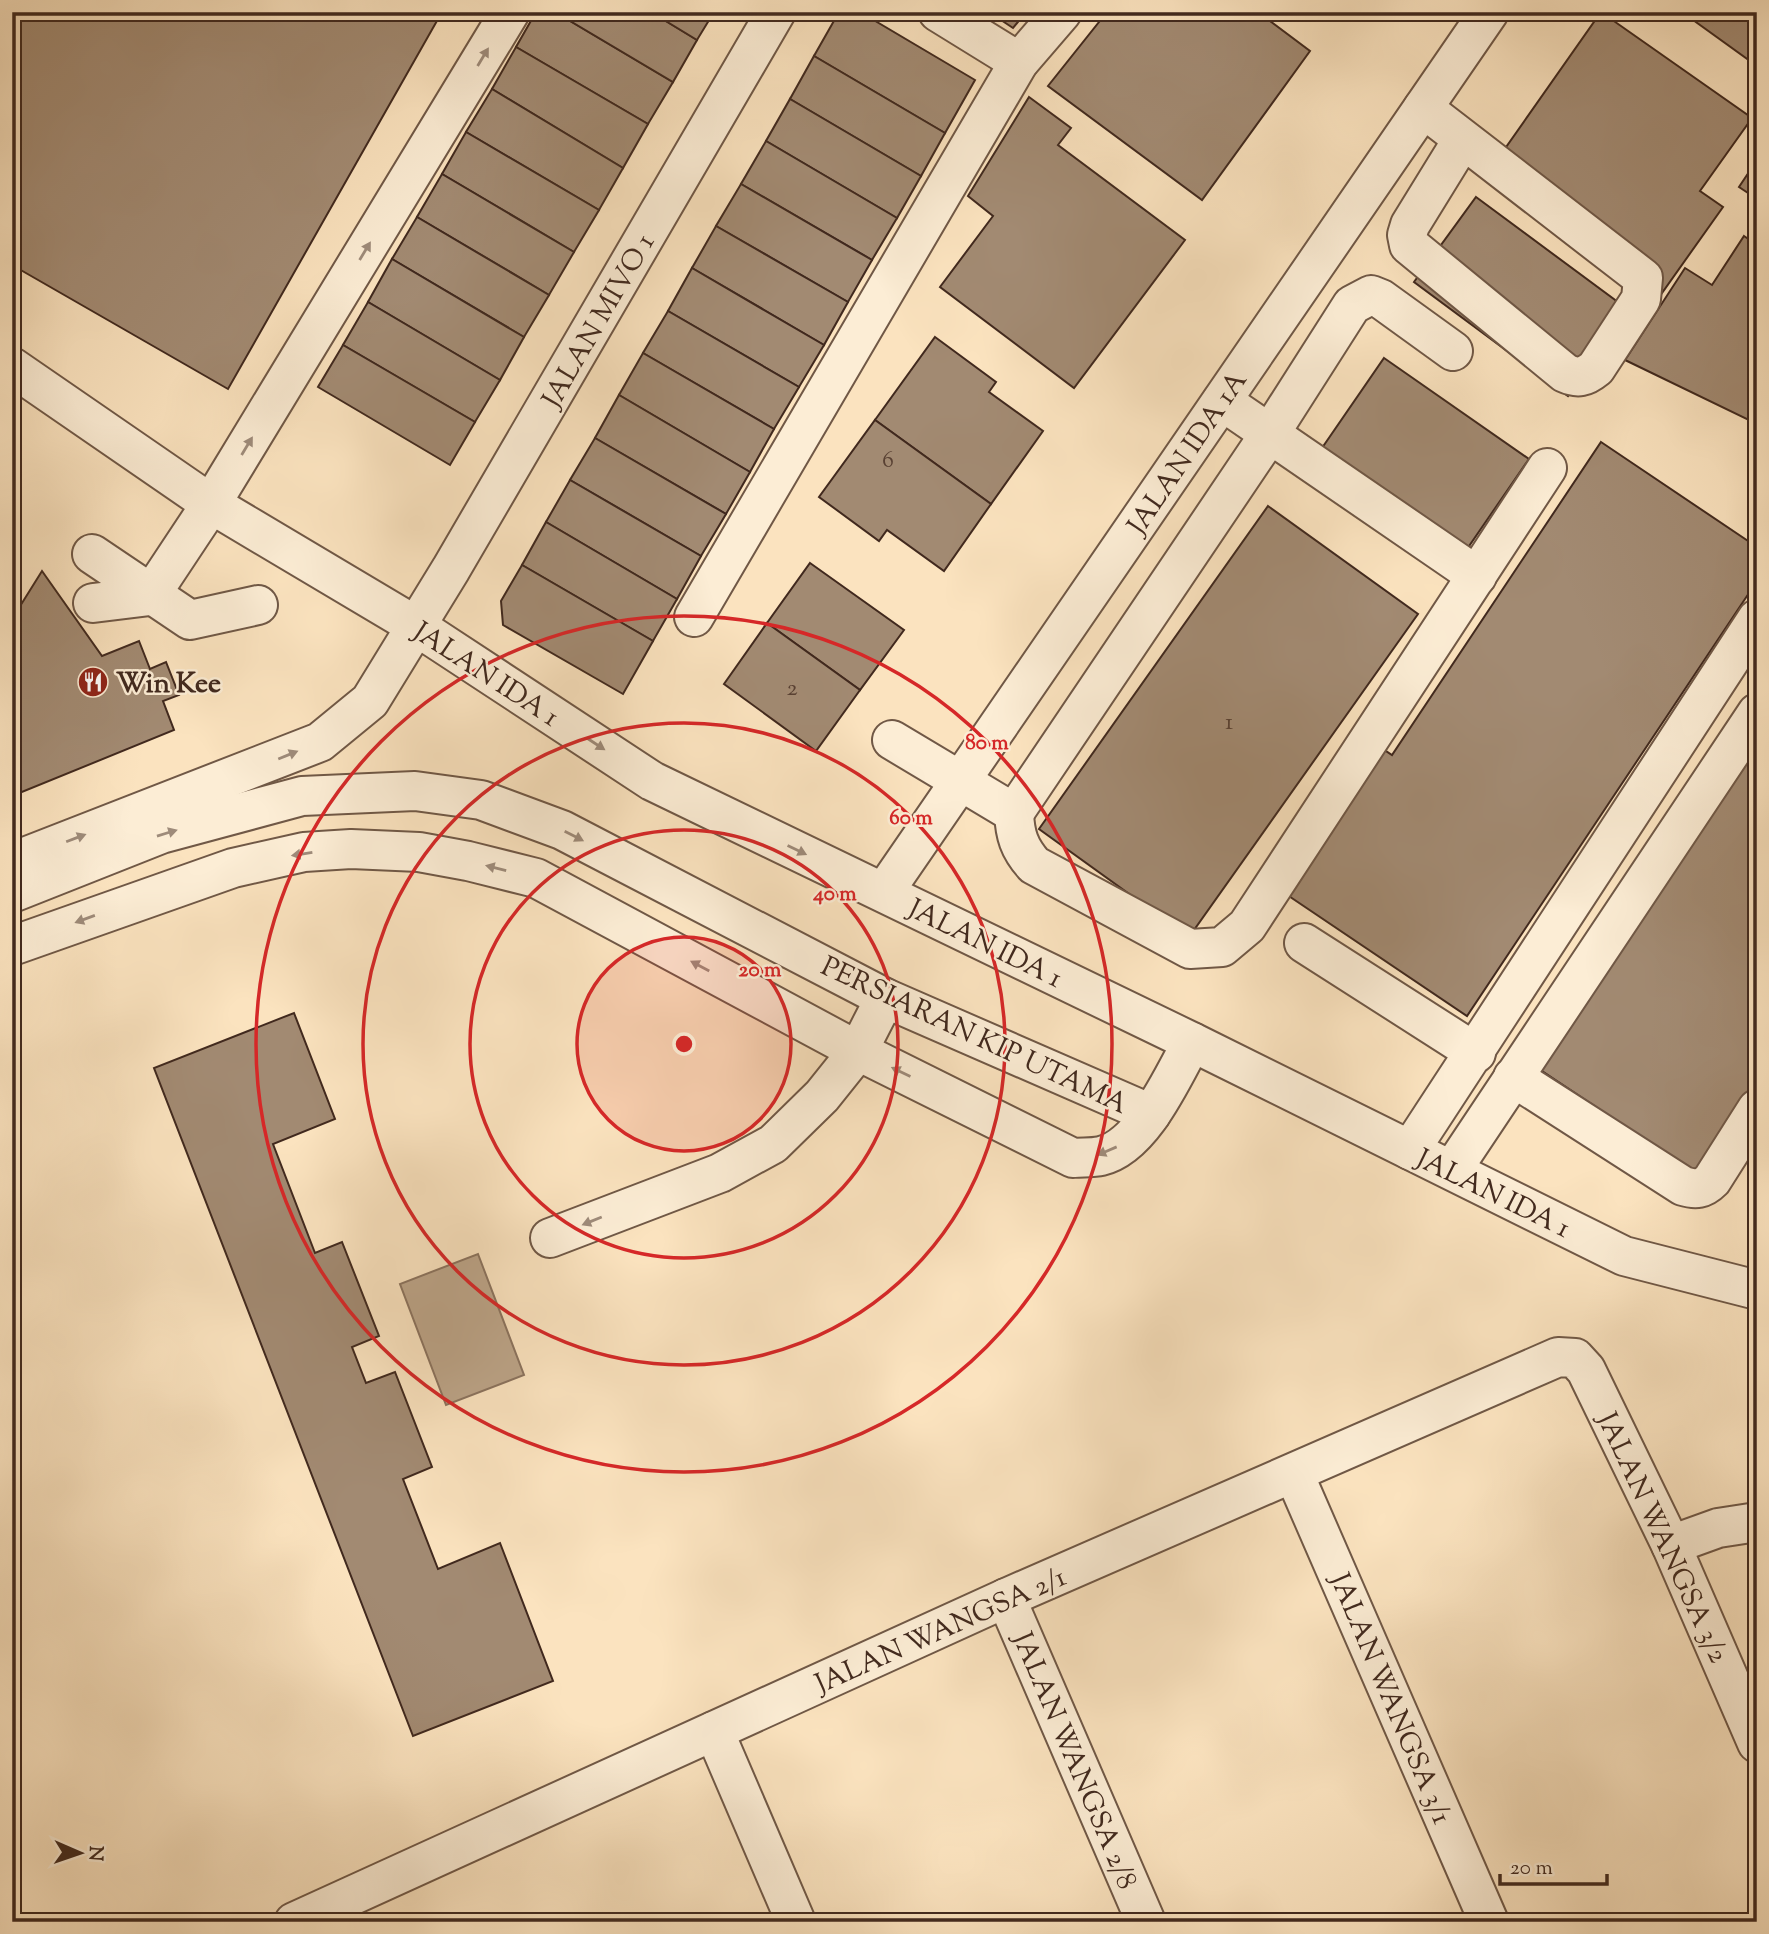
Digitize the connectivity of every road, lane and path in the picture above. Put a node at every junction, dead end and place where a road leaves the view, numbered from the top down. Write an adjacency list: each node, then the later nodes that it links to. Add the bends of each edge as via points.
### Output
1 (510, 12): 14 (street, one-way to 1)
2 (776, 12): 24 (street, JALAN MIVO 1)
3 (937, 12): 6 (street)
4 (1062, 12): 6 (street)
5 (1489, 12): 7 (street, JALAN IDA 1A)
6 (1019, 62): 21 (street)
7 (1423, 108): 8 (street); 11 (street, JALAN IDA 1A)
8 (1463, 139): 8 (street, via 1643,278 1641,299 1587,376 1565,373 1409,245 1410,225)
9 (1453, 351): 12 (street, via 1381,299 1371,295 1360,298)
10 (12, 367): 14 (street, JALAN IDA 1)
11 (1222, 401): 12 (street); 17 (street, JALAN IDA 1A)
12 (1269, 435): 16 (street); 23 (street)
13 (1547, 468): 16 (street)
14 (211, 504): 18 (street); 24 (street, JALAN IDA 1)
15 (92, 554): 18 (street)
16 (1477, 576): 29 (street, via 1247,926 1222,947 1189,949 1034,865 1021,851)
17 (1090, 594): 23 (street); 27 (street, JALAN IDA 1A)
18 (150, 596): 19 (street); 20 (street, via 190,620)
19 (93, 603)
20 (258, 604)
21 (695, 617)
22 (1757, 620): 39 (street)
23 (1141, 622): 29 (street)
24 (416, 626): 31 (street, JALAN MIVO 1, one-way to 24, via 320,742 370,701); 32 (street, JALAN IDA 1, one-way to 32, via 652,781)
25 (1757, 713): 40 (street)
26 (892, 740): 27 (street)
27 (961, 781): 29 (street); 32 (street, JALAN IDA 1A)
28 (355, 792): 30 (street); 33 (street, PERSIARAN KIP UTAMA, one-way to 28, via 187,827 302,796); 36 (street, PERSIARAN KIP UTAMA, one-way to 36, via 415,791 481,800 562,830)
29 (1014, 813)
30 (351, 849): 35 (street, PERSIARAN KIP UTAMA, one-way to 35, via 304,852 233,868); 38 (street, PERSIARAN KIP UTAMA, one-way to 30, via 536,878 419,852)
31 (12, 862)
32 (884, 892): 37 (street, JALAN IDA 1)
33 (12, 893)
34 (1304, 943): 39 (street)
35 (12, 946)
36 (885, 998): 38 (street); 42 (street, PERSIARAN KIP UTAMA)
37 (1192, 1042): 42 (street, PERSIARAN KIP UTAMA); 43 (street, JALAN IDA 1)
38 (858, 1051): 42 (street, PERSIARAN KIP UTAMA, one-way to 38, via 1124,1144 1102,1156 1073,1158); 45 (street, one-way to 45, via 822,1096 773,1144 720,1173)
39 (1476, 1053): 43 (street)
40 (1513, 1077): 41 (street, via 1694,1189 1712,1180); 44 (street)
41 (1757, 1110)
42 (1151, 1114)
43 (1410, 1150): 44 (street, JALAN IDA 1)
44 (1452, 1170): 46 (street, JALAN IDA 1, via 1625,1256)
45 (550, 1238)
46 (1757, 1290)
47 (1586, 1370): 48 (street, JALAN WANGSA 2/1, via 1575,1358 1558,1357); 50 (street, JALAN WANGSA 3/2)
48 (1294, 1474): 51 (street, JALAN WANGSA 2/1); 57 (street, JALAN WANGSA 3/1)
49 (1757, 1522): 50 (street, via 1718,1528)
50 (1671, 1545): 53 (street, JALAN WANGSA 3/2)
51 (1006, 1598): 52 (street, JALAN WANGSA 2/1); 56 (street, JALAN WANGSA 2/8)
52 (714, 1731): 54 (street, JALAN WANGSA 2/1); 55 (street)
53 (1757, 1743)
54 (294, 1922)
55 (796, 1922)
56 (1146, 1922)
57 (1489, 1922)

